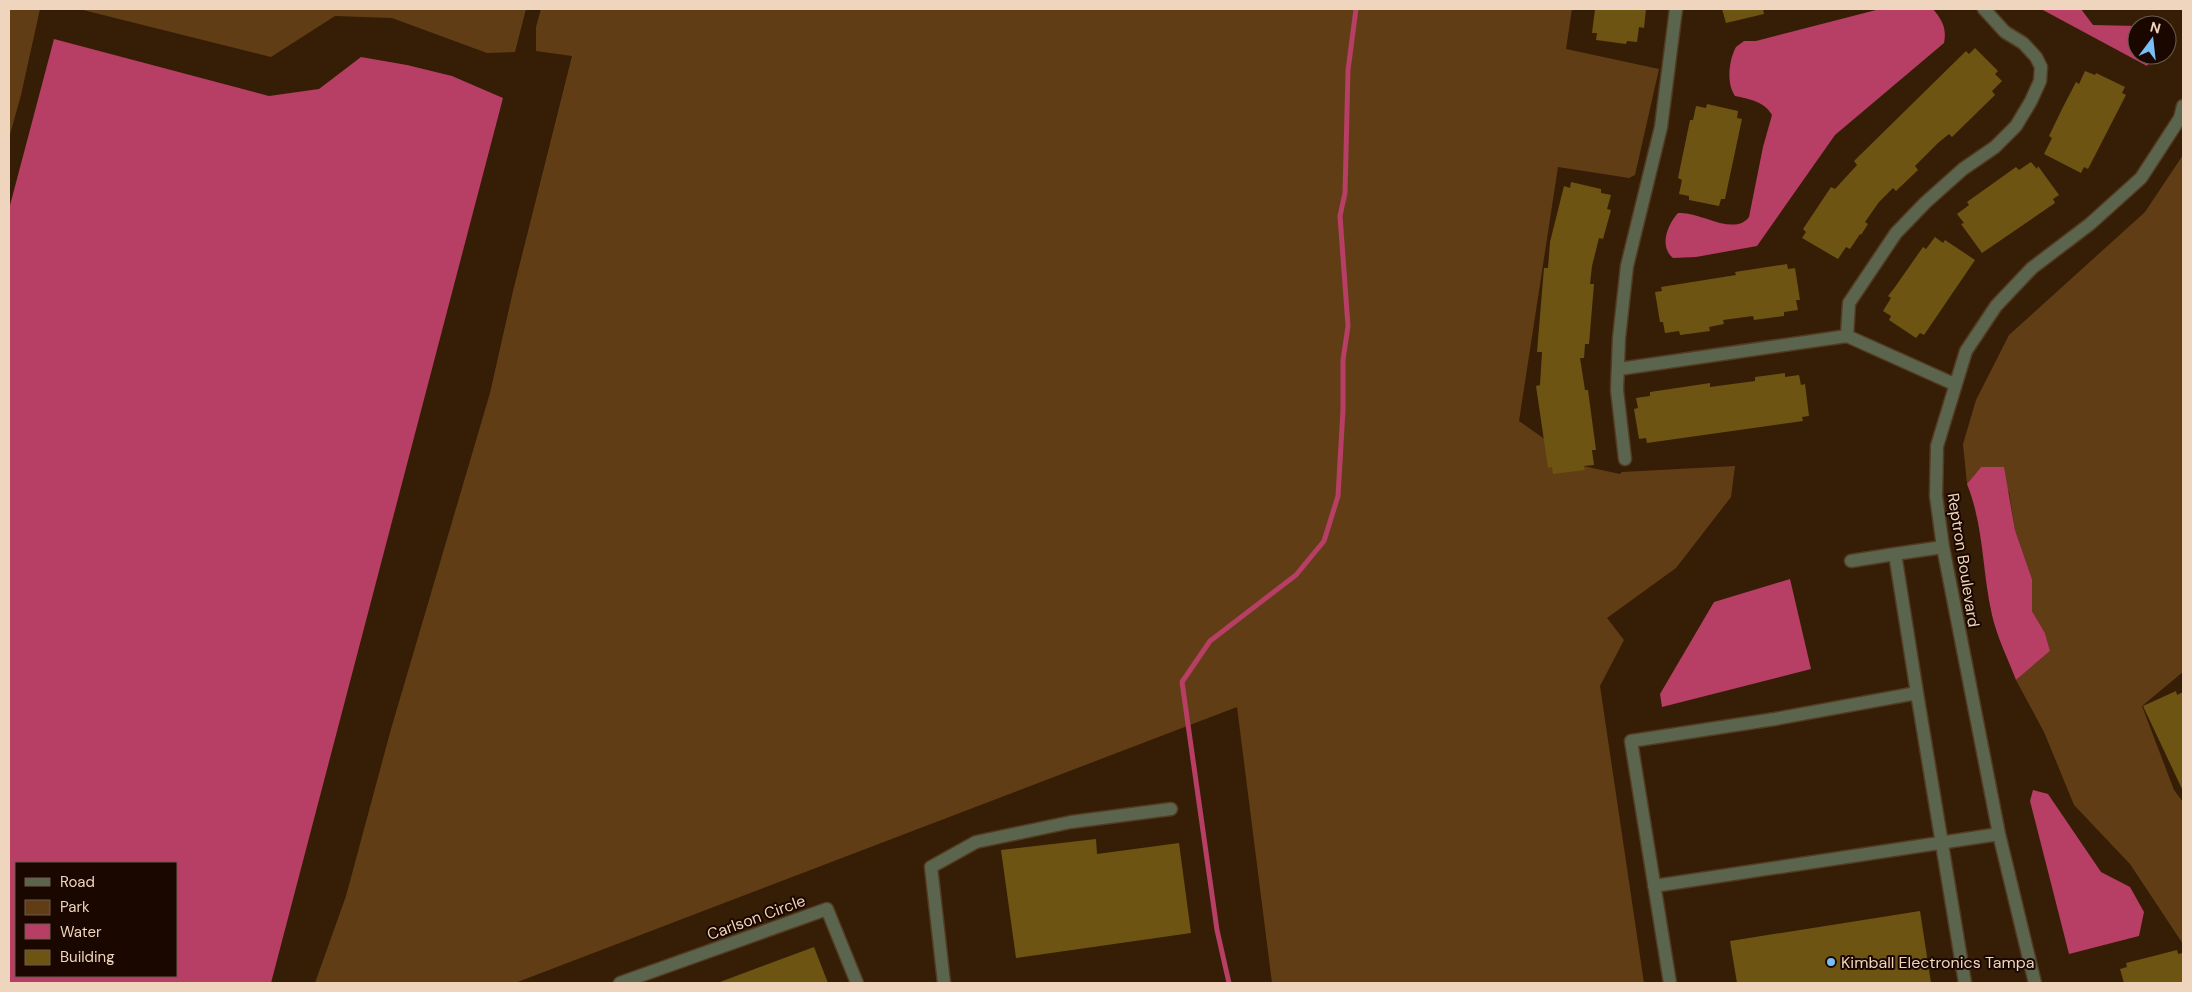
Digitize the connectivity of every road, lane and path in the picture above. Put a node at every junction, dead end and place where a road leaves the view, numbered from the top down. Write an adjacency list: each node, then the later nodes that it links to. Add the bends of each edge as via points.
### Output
1 (1676, 9): 5 (street, via 1662,127 1627,266)
2 (1984, 9): 4 (street, via 2005,32 2023,43 2036,57 2041,67 2040,80 2016,126 1963,169 1896,233 1849,303)
3 (2183, 106): 6 (street, Reptron Boulevard, via 2180,118 2141,178 2090,224 2032,268 1996,306 1966,351)
4 (1847, 336): 5 (street); 6 (street)
5 (1619, 369): 7 (street, via 1617,390)
6 (1954, 384): 8 (street, Reptron Boulevard, via 1937,446 1936,496)
7 (1625, 459)
8 (1943, 547): 9 (street); 13 (street, Reptron Boulevard)
9 (1895, 554): 10 (street); 11 (street)
10 (1851, 561)
11 (1917, 693): 14 (street); 15 (street, via 1631,741)
12 (1171, 809): 18 (street, via 1071,822 976,842 931,867)
13 (1999, 834): 14 (street); 21 (street, Reptron Boulevard)
14 (1941, 843): 15 (street); 20 (street)
15 (1654, 886): 19 (street)
16 (620, 983): 17 (street, Carlson Circle, via 827,909)
17 (857, 983)
18 (944, 983)
19 (1670, 983)
20 (1965, 983)
21 (2035, 983)

